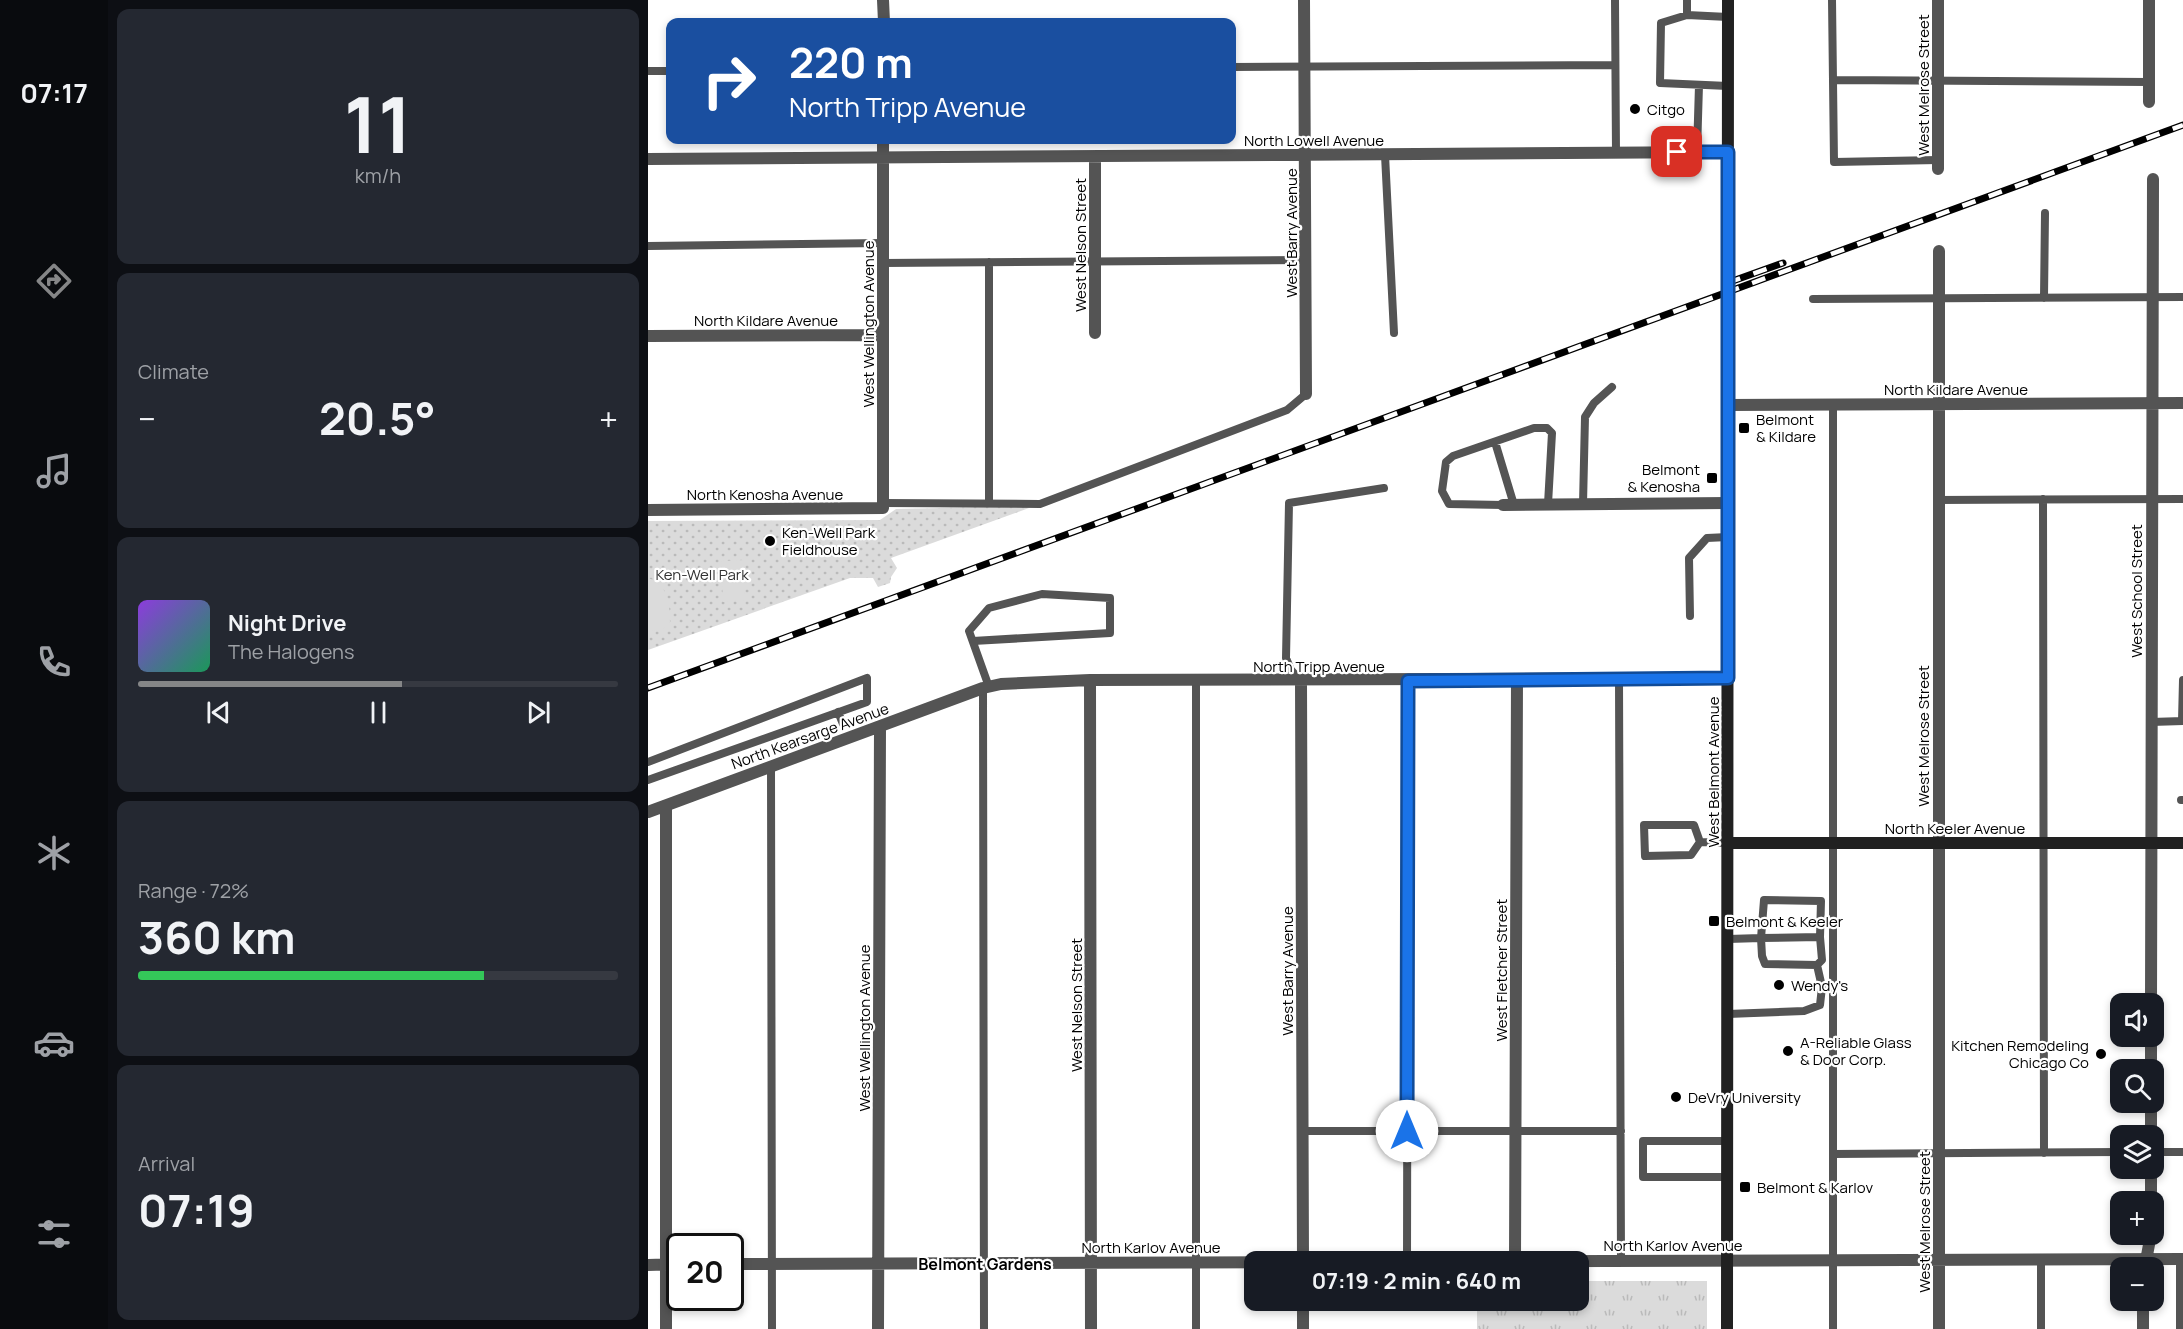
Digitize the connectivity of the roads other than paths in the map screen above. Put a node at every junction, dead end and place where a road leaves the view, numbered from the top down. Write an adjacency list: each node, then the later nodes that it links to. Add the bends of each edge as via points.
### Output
1 (883, 0): 11 (street)
2 (1304, 0): 14 (street, West Barry Avenue)
3 (1615, 0): 12 (lane)
4 (1687, 0): 9 (lane)
5 (1728, 0): 10 (main road, West Belmont Avenue)
6 (1832, 0): 17 (lane)
7 (1938, 0): 18 (street, West Melrose Street)
8 (2150, 0): 19 (street)
9 (1687, 15): 10 (lane); 20 (lane, via 1661,24 1660,82)
10 (1728, 16): 21 (main road, West Belmont Avenue)
11 (884, 18)
12 (1615, 65): 14 (lane); 26 (lane)
13 (1236, 67): 14 (lane)
14 (1305, 67): 27 (street, West Barry Avenue)
15 (648, 71): 16 (lane)
16 (666, 71)
17 (1833, 80): 18 (lane); 32 (lane, via 1834,162)
18 (1938, 80): 19 (lane); 32 (street, West Melrose Street)
19 (2149, 81): 22 (street)
20 (1699, 85): 21 (lane); 24 (lane)
21 (1728, 86): 25 (main road, West Belmont Avenue)
22 (2149, 102)
23 (884, 144): 30 (street, West Wellington Avenue)
24 (1697, 152): 25 (street, North Lowell Avenue); 26 (street, North Lowell Avenue)
25 (1728, 152): 57 (main road, West Belmont Avenue)
26 (1616, 153): 28 (street, North Lowell Avenue)
27 (1305, 155): 28 (street, North Lowell Avenue); 29 (street, North Lowell Avenue); 38 (street, West Barry Avenue)
28 (1385, 155): 48 (lane)
29 (1095, 157): 30 (street, North Lowell Avenue); 39 (street, West Nelson Street)
30 (883, 158): 31 (street, North Lowell Avenue); 35 (street, West Wellington Avenue)
31 (648, 159)
32 (1938, 165)
33 (2153, 179): 42 (street, West School Street)
34 (2045, 213): 45 (lane)
35 (883, 243): 36 (lane); 41 (street, West Wellington Avenue)
36 (648, 246)
37 (1939, 251): 44 (street, West Melrose Street)
38 (1306, 260): 39 (lane); 52 (street, West Barry Avenue)
39 (1095, 261): 40 (lane); 47 (street, West Nelson Street)
40 (989, 262): 41 (lane); 65 (lane)
41 (883, 263): 49 (street, West Wellington Avenue)
42 (2152, 297): 43 (lane); 45 (lane); 53 (street, West School Street)
43 (2183, 297)
44 (1938, 298): 45 (lane); 46 (lane); 56 (street, West Melrose Street)
45 (2044, 298)
46 (1814, 299)
47 (1095, 333)
48 (1394, 333)
49 (883, 335): 50 (street, North Kildare Avenue); 69 (street, West Wellington Avenue)
50 (648, 336)
51 (1612, 387): 67 (lane, via 1585,417)
52 (1306, 394): 65 (lane, via 1287,410 1040,504)
53 (2151, 403): 54 (street, North Kildare Avenue); 56 (street, North Kildare Avenue); 61 (street, West School Street)
54 (2183, 403)
55 (1833, 404): 56 (street, North Kildare Avenue); 57 (street, North Kildare Avenue); 95 (lane)
56 (1937, 404): 63 (street, West Melrose Street)
57 (1728, 405): 64 (main road, West Belmont Avenue)
58 (1495, 441): 66 (lane, via 1534,428 1547,428 1552,434); 68 (lane); 68 (lane, via 1446,462 1442,491 1449,504)
59 (1384, 488): 80 (lane, via 1289,503 1286,658)
60 (2043, 499): 61 (lane); 63 (lane); 97 (lane)
61 (2151, 499): 62 (lane); 85 (street, West School Street)
62 (2183, 499)
63 (1937, 500): 96 (street, West Melrose Street)
64 (1728, 502): 67 (street); 71 (main road, West Belmont Avenue)
65 (989, 503): 69 (lane)
66 (1548, 504): 67 (street); 68 (street)
67 (1583, 504)
68 (1509, 505)
69 (883, 506): 70 (street, North Kenosha Avenue)
70 (648, 510)
71 (1728, 537): 72 (lane, via 1707,538 1689,558); 74 (main road, West Belmont Avenue)
72 (1690, 616)
73 (973, 641): 73 (lane, via 969,631 989,608 1042,594 1110,598 1110,633); 82 (lane)
74 (1728, 678): 76 (street, North Tripp Avenue); 94 (main road, West Belmont Avenue)
75 (1517, 679): 76 (street, North Tripp Avenue); 81 (street, North Tripp Avenue); 108 (street, West Fletcher Street)
76 (1619, 679): 109 (lane)
77 (2183, 680): 84 (lane)
78 (1090, 681): 79 (street, North Tripp Avenue); 82 (street, North Tripp Avenue); 130 (street, West Nelson Street)
79 (1196, 681): 80 (street, North Tripp Avenue); 131 (lane)
80 (1301, 681): 81 (street, North Tripp Avenue); 106 (street, West Barry Avenue)
81 (1408, 681): 107 (lane)
82 (986, 687): 87 (street, North Kearsarge Avenue); 135 (lane)
83 (838, 712): 86 (lane); 88 (lane, via 867,702 867,678); 90 (lane)
84 (2183, 721): 85 (lane)
85 (2151, 722): 98 (street, West School Street)
86 (843, 724)
87 (880, 726): 89 (street, North Kearsarge Avenue); 134 (street, West Wellington Avenue)
88 (648, 762)
89 (771, 767): 91 (street, North Kearsarge Avenue); 139 (lane)
90 (648, 780)
91 (666, 806): 92 (street, North Kearsarge Avenue); 118 (street)
92 (648, 812)
93 (1700, 842): 93 (lane, via 1691,855 1645,856 1644,825 1694,825); 94 (lane)
94 (1728, 843): 95 (main road, North Keeler Avenue); 102 (main road, West Belmont Avenue)
95 (1834, 843): 96 (main road, North Keeler Avenue); 115 (lane)
96 (1938, 843): 97 (main road, North Keeler Avenue); 116 (street, West Melrose Street)
97 (2044, 843): 98 (main road, North Keeler Avenue); 114 (lane)
98 (2151, 843): 99 (main road, North Keeler Avenue); 104 (street, West School Street)
99 (2183, 843)
100 (1821, 937): 101 (lane); 101 (lane, via 1821,901 1764,900); 103 (lane, via 1822,960)
101 (1761, 938): 102 (lane); 103 (lane, via 1765,964)
102 (1728, 939): 105 (main road, West Belmont Avenue)
103 (1817, 965): 105 (lane, via 1822,987 1820,1005 1804,1011)
104 (2151, 993)
105 (1728, 1014): 110 (main road, West Belmont Avenue)
106 (1303, 1131): 107 (lane); 119 (street, West Barry Avenue)
107 (1407, 1131): 108 (lane); 120 (lane)
108 (1515, 1131): 109 (lane); 121 (street, West Fletcher Street)
109 (1621, 1131): 123 (lane)
110 (1728, 1141): 117 (main road, West Belmont Avenue); 117 (lane, via 1643,1141 1644,1177)
111 (2110, 1152): 114 (lane)
112 (2164, 1152): 113 (lane)
113 (2183, 1152)
114 (2044, 1153): 116 (lane)
115 (1833, 1154): 116 (lane); 126 (lane)
116 (1939, 1154): 127 (street, West Melrose Street)
117 (1728, 1177): 125 (main road, West Belmont Avenue)
118 (666, 1233)
119 (1303, 1251)
120 (1407, 1251)
121 (1515, 1251)
122 (1589, 1259): 123 (street, North Karlov Avenue)
123 (1621, 1259): 125 (street, North Karlov Avenue)
124 (2181, 1259): 129 (street, North Karlov Avenue); 140 (lane)
125 (1728, 1260): 126 (street, North Karlov Avenue); 151 (main road, West Belmont Avenue)
126 (1833, 1260): 127 (street, North Karlov Avenue); 152 (lane)
127 (1939, 1260): 128 (street, North Karlov Avenue); 153 (street, West Melrose Street)
128 (2041, 1260): 133 (street, North Karlov Avenue); 154 (lane)
129 (2164, 1261)
130 (1091, 1262): 131 (street, North Karlov Avenue); 135 (street, North Karlov Avenue); 148 (street, West Nelson Street)
131 (1196, 1262): 132 (street, North Karlov Avenue); 149 (lane)
132 (1244, 1262)
133 (2110, 1262)
134 (878, 1263): 135 (street, North Karlov Avenue); 139 (street, North Karlov Avenue); 146 (street, West Wellington Avenue)
135 (984, 1263): 147 (lane)
136 (648, 1264): 137 (street)
137 (666, 1264)
138 (744, 1264): 139 (street, North Karlov Avenue)
139 (771, 1264): 145 (lane)
140 (2181, 1283): 156 (lane)
141 (666, 1311): 144 (street)
142 (1303, 1311): 150 (street)
143 (2143, 1311): 155 (street)
144 (666, 1329)
145 (771, 1329)
146 (878, 1329)
147 (984, 1329)
148 (1091, 1329)
149 (1196, 1329)
150 (1303, 1329)
151 (1728, 1329)
152 (1833, 1329)
153 (1939, 1329)
154 (2041, 1329)
155 (2143, 1329)
156 (2180, 1329)

